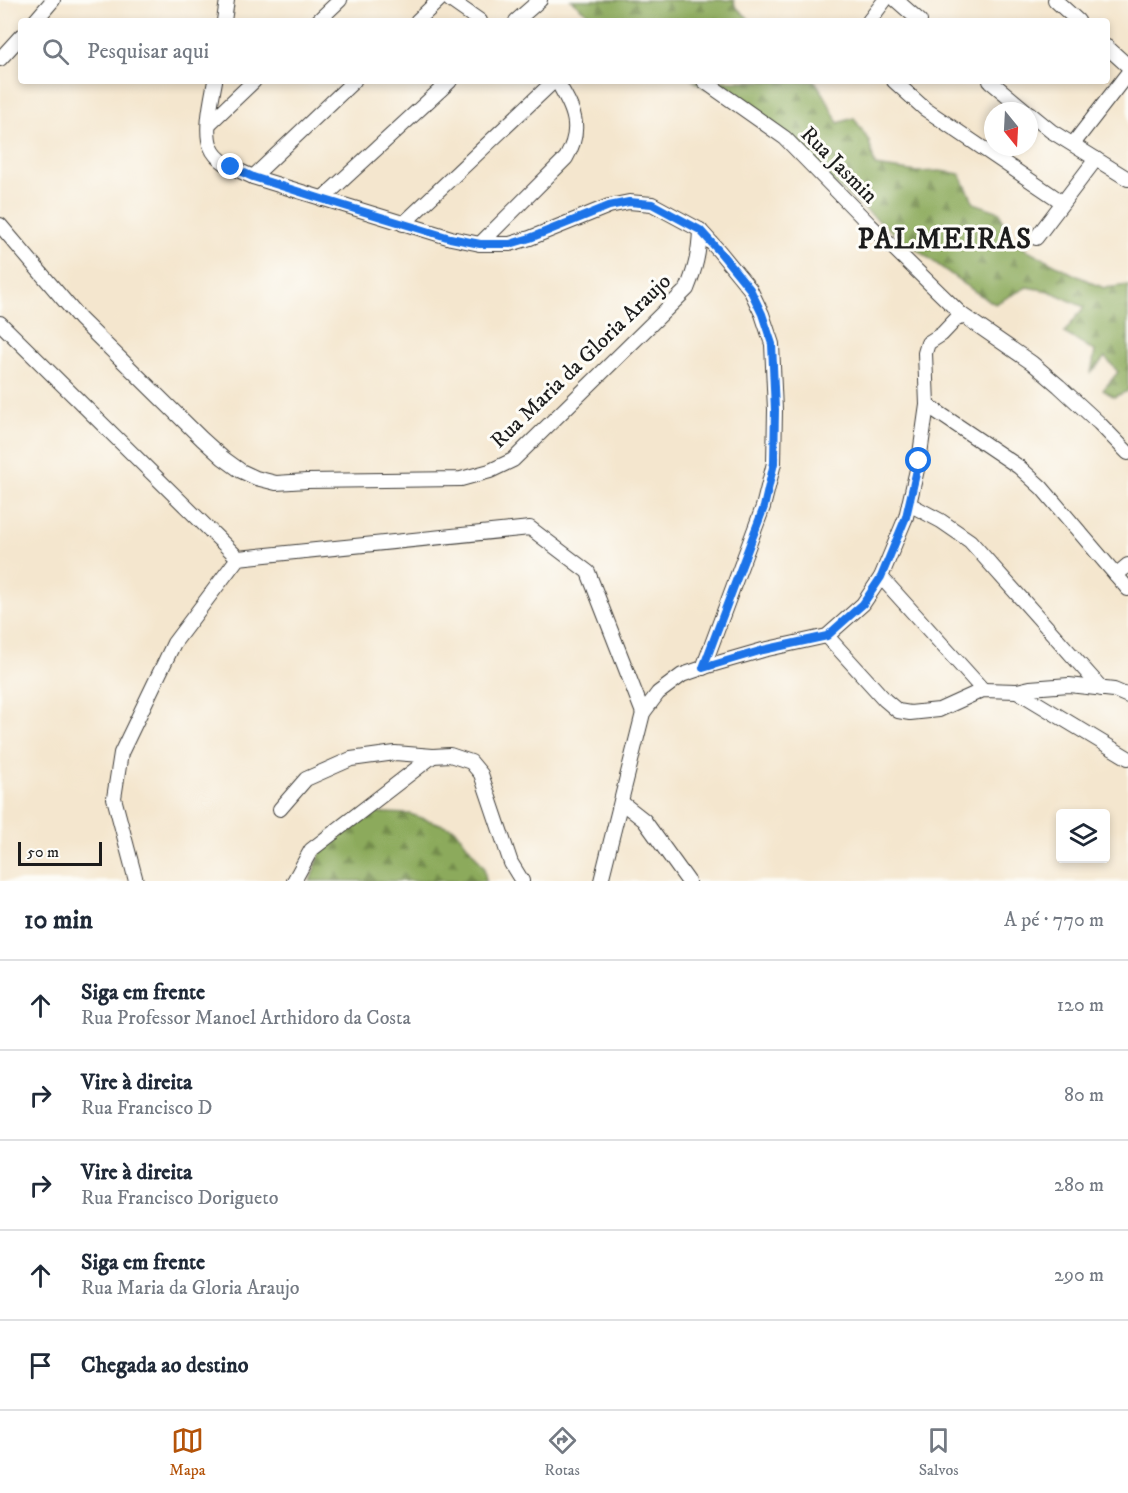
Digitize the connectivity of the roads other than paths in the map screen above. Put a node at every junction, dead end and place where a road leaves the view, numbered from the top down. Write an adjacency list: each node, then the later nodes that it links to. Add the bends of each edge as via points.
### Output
1 (53, 0): 10 (street)
2 (227, 0): 11 (street)
3 (340, 0): 12 (street)
4 (439, 0): 13 (street)
5 (450, 0): 14 (street)
6 (540, 0): 15 (street)
7 (885, 0): 16 (street)
8 (897, 0): 17 (street)
9 (1055, 0): 18 (street)
10 (38, 18)
11 (224, 18)
12 (321, 18)
13 (420, 18)
14 (476, 18)
15 (519, 18)
16 (871, 18)
17 (917, 18)
18 (1075, 18)
19 (18, 39): 21 (street)
20 (1110, 50): 22 (street)
21 (0, 59)
22 (1128, 66)
23 (1128, 73): 36 (street)
24 (215, 84): 35 (street)
25 (251, 84): 35 (street)
26 (351, 84): 38 (street)
27 (447, 84): 40 (street)
28 (553, 84): 42 (street)
29 (558, 84): 46 (street, via 574,117 576,133 572,148)
30 (708, 84): 47 (street, Rua Jasmin, via 785,138)
31 (897, 84): 41 (street, via 925,109)
32 (994, 84): 33 (street)
33 (1016, 102)
34 (1038, 120): 36 (street)
35 (209, 124): 38 (street, via 210,147 217,156)
36 (1073, 144): 37 (street)
37 (1096, 159): 39 (street); 41 (street)
38 (253, 177): 40 (street)
39 (1128, 180)
40 (322, 199): 42 (street)
41 (1062, 202): 45 (street)
42 (403, 224): 46 (street)
43 (0, 225): 44 (street, Rua Maria da Gloria Araujo, via 80,319 202,439 241,471 276,483 461,479 513,460 687,289 695,270)
44 (700, 230): 46 (street, via 652,204 629,202 510,244); 58 (street, via 750,289 762,314 772,344 775,410 774,463 764,507)
45 (1035, 238)
46 (480, 244)
47 (961, 314): 49 (street, via 928,343); 50 (street, Rua Jasmin, via 1032,363)
48 (0, 323): 52 (street)
49 (927, 405): 51 (street); 54 (street, via 1019,467 1042,488)
50 (1128, 453)
51 (909, 504): 55 (street); 59 (street, via 969,541)
52 (238, 558): 63 (street, via 530,528 588,572); 68 (street, via 174,644 121,753 114,798)
53 (1128, 565): 54 (street)
54 (1116, 575): 56 (street)
55 (881, 577): 57 (street, via 863,604); 60 (street)
56 (1128, 589)
57 (827, 636): 58 (street); 60 (street, via 898,711 939,710)
58 (703, 668): 63 (street, via 682,675 658,693)
59 (1102, 689): 61 (street, via 1069,685); 62 (street)
60 (983, 690): 61 (street)
61 (1017, 691): 65 (street)
62 (1128, 696)
63 (643, 713): 66 (street)
64 (433, 756): 67 (street, via 395,753 351,759 306,779); 69 (street, via 311,850); 70 (street, via 450,755 471,762 481,774 511,863)
65 (1128, 758)
66 (621, 802): 71 (street); 72 (street, via 644,820)
67 (280, 809)
68 (136, 881)
69 (294, 881)
70 (522, 881)
71 (601, 881)
72 (688, 881)

